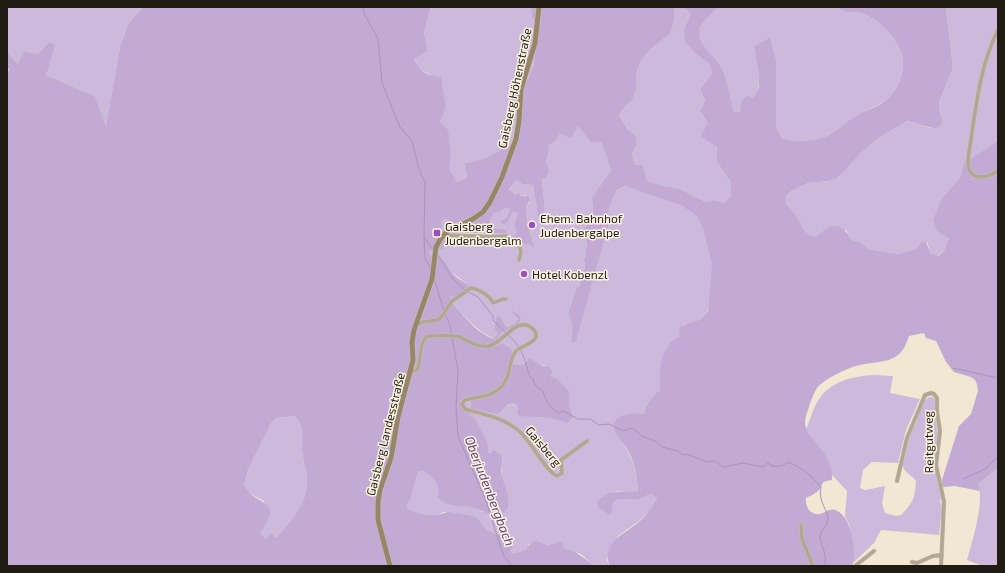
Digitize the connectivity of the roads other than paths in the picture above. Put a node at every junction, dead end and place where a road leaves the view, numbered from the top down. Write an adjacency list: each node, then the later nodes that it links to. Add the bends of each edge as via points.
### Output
1 (539, 7): 4 (main road, Gaisberg Höhenstraße, via 535,43 521,89 516,139 502,177 482,213 473,220 452,228)
2 (998, 30): 3 (street, via 985,62 968,163 970,171 976,176 986,177)
3 (998, 171)
4 (442, 237): 5 (street, via 506,236 520,247); 7 (main road, Gaisberg Landesstraße, via 435,249 431,284)
5 (519, 260)
6 (506, 299): 7 (street, via 493,303 489,297 471,288 452,301 438,320)
7 (415, 325): 8 (main road, Gaisberg Landesstraße)
8 (410, 373): 9 (street, Gaisberg, via 418,369 422,344 426,337 455,336 479,346 489,346 521,325 529,327 535,332 535,340 515,352 508,378 501,388 490,395 464,400 463,407 502,420 518,430 550,472 557,476 562,473 561,460); 15 (main road, Gaisberg Landesstraße, via 377,511)
9 (587, 441)
10 (897, 481): 13 (street, Reitgutweg, via 909,431 924,396 933,394 937,398 940,431 936,465 944,502)
11 (801, 525): 16 (street, via 802,539)
12 (874, 551): 17 (street)
13 (942, 555): 14 (street, via 917,563); 18 (street, Reitgutweg)
14 (912, 562)
15 (390, 566)
16 (813, 566)
17 (856, 566)
18 (941, 566)

